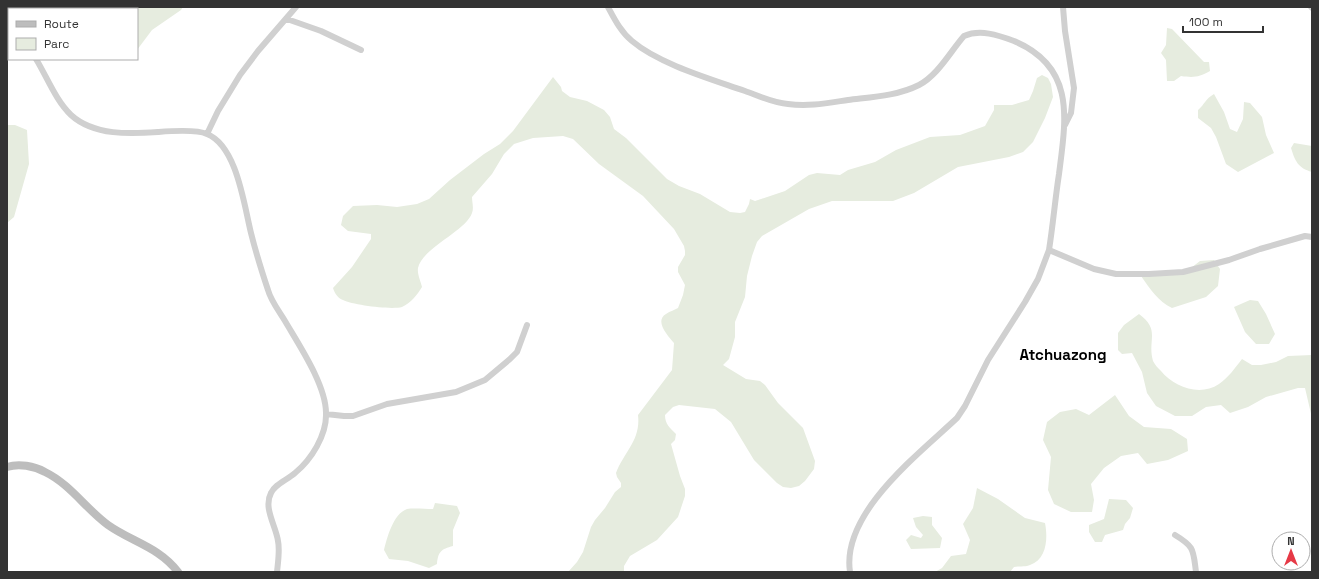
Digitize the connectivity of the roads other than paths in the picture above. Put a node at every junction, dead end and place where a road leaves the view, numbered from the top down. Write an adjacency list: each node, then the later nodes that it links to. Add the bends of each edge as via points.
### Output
1 (296, 7): 4 (street)
2 (608, 7): 7 (street, via 622,32 649,52 708,79 766,99 808,106 907,90 931,77 964,36 972,33 994,35 1020,44 1045,60 1061,91)
3 (1064, 7): 7 (street, via 1074,88 1071,113)
4 (287, 19): 5 (street); 8 (street, via 240,75)
5 (361, 50)
6 (37, 60): 8 (street, via 58,98 80,122 130,134)
7 (1065, 126): 10 (street)
8 (207, 134): 12 (street, via 220,143 234,168 268,292 314,373 324,400)
9 (1312, 237): 10 (street, via 1305,236 1183,272 1149,274 1116,274 1094,269)
10 (1049, 250): 17 (street, via 1038,279 988,360 957,418 883,489 870,507 857,529 850,548)
11 (527, 325): 12 (street, via 516,352 510,359 485,380 474,385 456,392 387,404 353,416)
12 (326, 414): 16 (street, via 320,438 305,464 278,485 268,502 279,542)
13 (7, 467): 15 (street, via 34,467 58,479 107,524 160,553)
14 (1175, 534): 18 (street, via 1191,546)
15 (178, 572)
16 (277, 572)
17 (850, 572)
18 (1196, 572)

